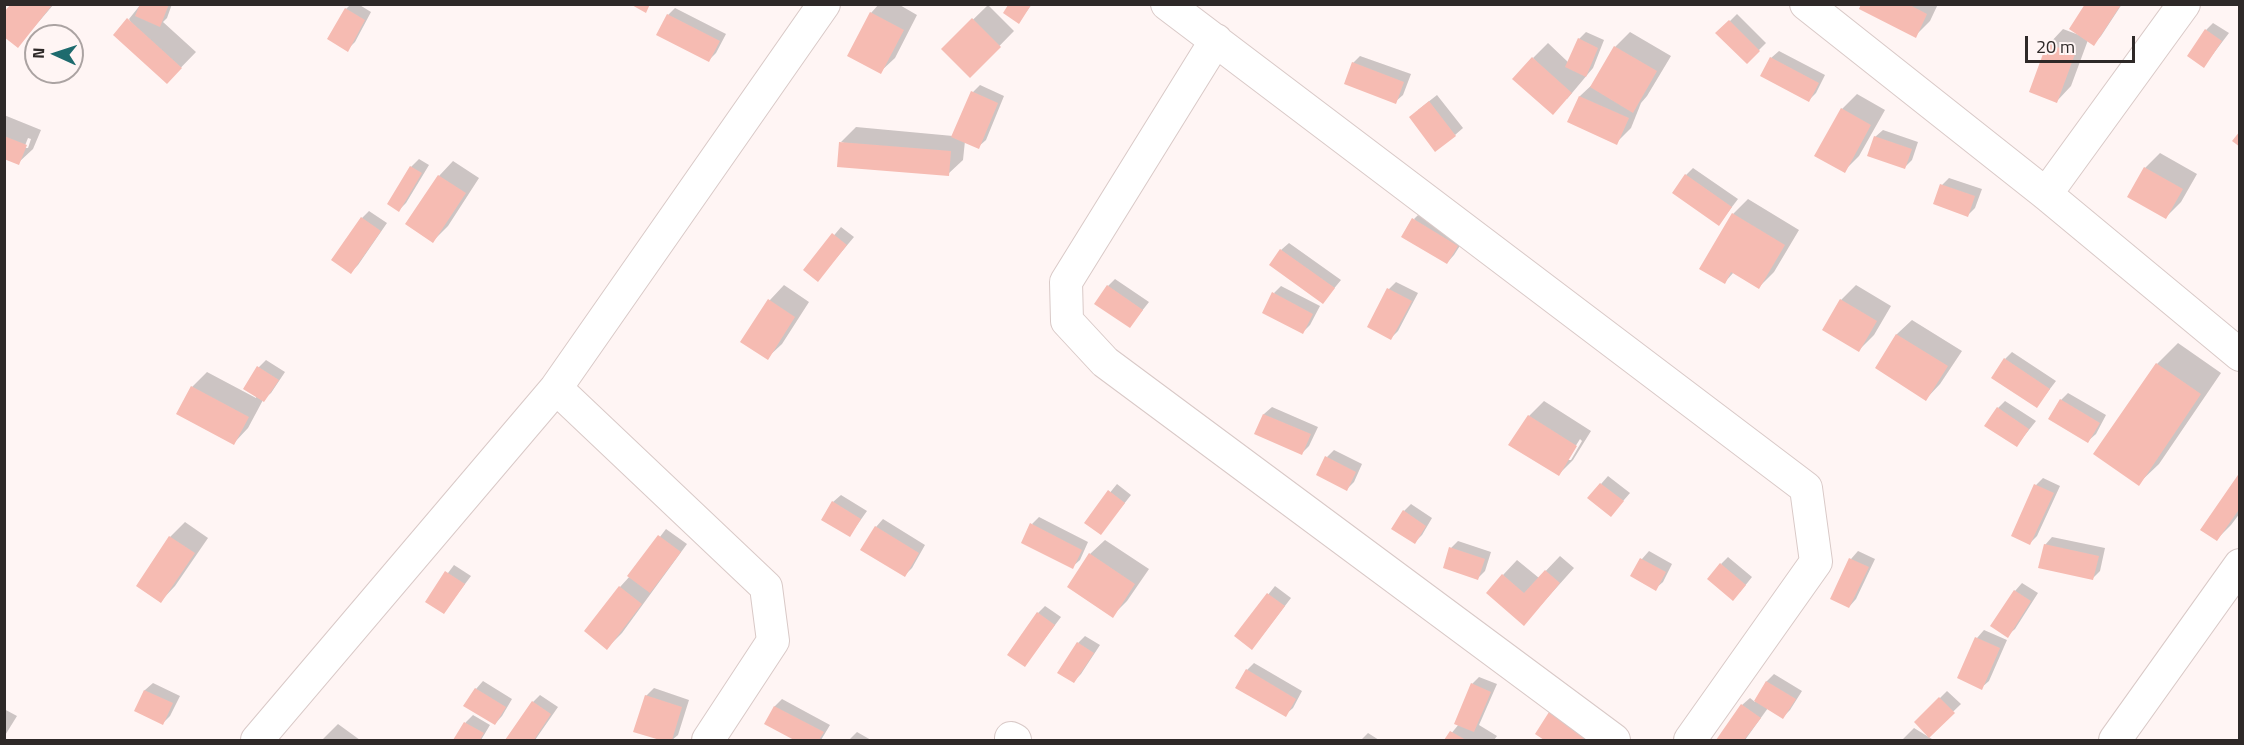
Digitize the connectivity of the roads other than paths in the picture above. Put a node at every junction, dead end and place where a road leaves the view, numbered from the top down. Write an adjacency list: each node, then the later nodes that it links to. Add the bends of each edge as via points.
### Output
1 (824, 4): 8 (street)
2 (1167, 4): 5 (street)
3 (1806, 4): 6 (street)
4 (2184, 4): 6 (street)
5 (1215, 40): 12 (street, via 1066,282 1067,321 1105,362); 13 (street, via 1806,488 1816,562)
6 (2046, 194): 7 (street)
7 (2240, 355)
8 (556, 388): 10 (street); 11 (street, via 766,587 773,641)
9 (2240, 565): 14 (street)
10 (257, 741)
11 (708, 741)
12 (1614, 741)
13 (1690, 741)
14 (2115, 741)

